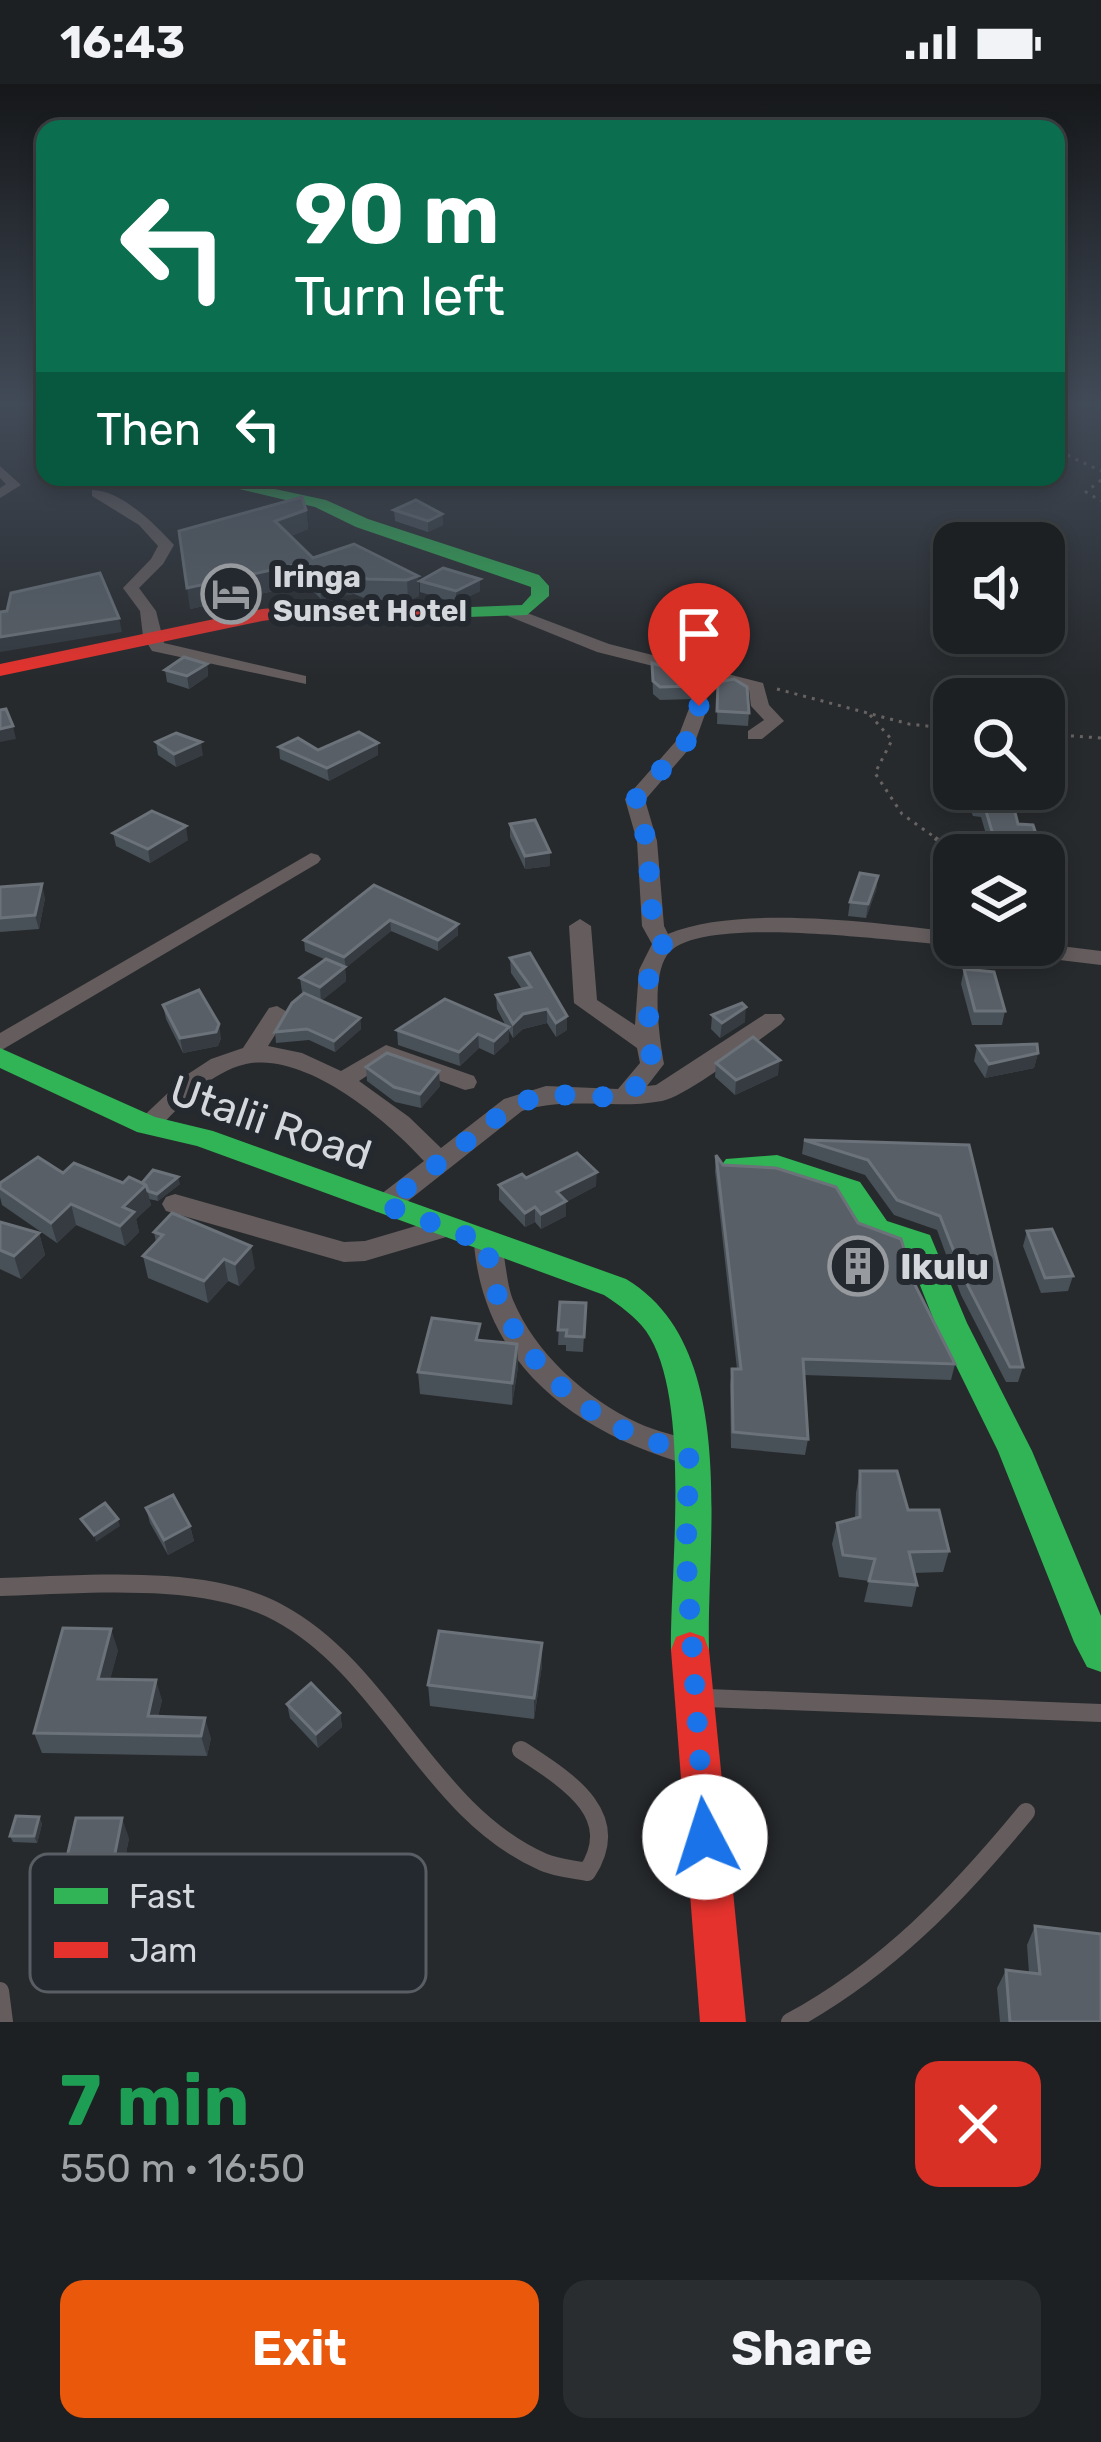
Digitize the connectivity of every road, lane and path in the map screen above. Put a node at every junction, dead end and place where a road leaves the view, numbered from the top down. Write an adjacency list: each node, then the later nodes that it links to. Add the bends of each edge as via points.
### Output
1 (103, 496): 4 (street, via 166,545 131,586 148,611)
2 (292, 496): 3 (street, via 533,579 540,596)
3 (514, 613): 4 (street, via 306,610); 7 (street, via 603,648)
4 (151, 636): 5 (street); 6 (street, via 172,652)
5 (0, 670)
6 (300, 680)
7 (754, 685): 9 (path); 11 (street, via 775,722)
8 (699, 706): 18 (street, via 686,742 635,800 653,926)
9 (870, 715): 10 (path); 14 (path, via 892,740 875,773 902,814)
10 (933, 726)
11 (755, 735)
12 (1065, 735): 13 (path)
13 (1101, 738)
14 (933, 837)
15 (311, 859): 23 (street)
16 (580, 926): 24 (street, via 586,1003)
17 (933, 937): 18 (street, via 740,928)
18 (663, 944): 24 (street, via 652,963)
19 (1065, 954): 20 (street)
20 (1101, 958)
21 (277, 1013): 25 (street)
22 (773, 1019): 29 (street, via 672,1088)
23 (0, 1043)
24 (647, 1043): 29 (street, via 650,1071)
25 (252, 1053): 27 (street, via 299,1059); 30 (street, via 191,1079)
26 (0, 1057): 30 (street, Utalii Road)
27 (342, 1081): 28 (street, via 386,1053); 31 (street)
28 (465, 1082)
29 (625, 1098): 31 (street, via 528,1098)
30 (147, 1125): 34 (street, Utalii Road)
31 (439, 1162): 34 (street)
32 (736, 1166): 39 (street, via 777,1165 850,1189 869,1224 919,1243 936,1297 1015,1451)
33 (175, 1204): 35 (street, via 344,1252)
34 (385, 1205): 35 (street, Utalii Road)
35 (443, 1228): 36 (street, Utalii Road)
36 (488, 1244): 37 (street, via 502,1313 558,1382 619,1428); 37 (street, Utalii Road, via 643,1302 679,1369)
37 (689, 1452): 40 (street, Utalii Road)
38 (0, 1587): 42 (lane, via 154,1588 247,1599 279,1612 349,1666 425,1764 482,1821 563,1872 587,1871 602,1849 601,1829 553,1770)
39 (1101, 1654)
40 (692, 1697): 41 (lane); 46 (street, Utalii Road)
41 (1101, 1713)
42 (521, 1750)
43 (1027, 1812): 47 (lane, via 905,1947)
44 (0, 1991): 45 (lane)
45 (4, 2022)
46 (722, 2022)
47 (790, 2022)

